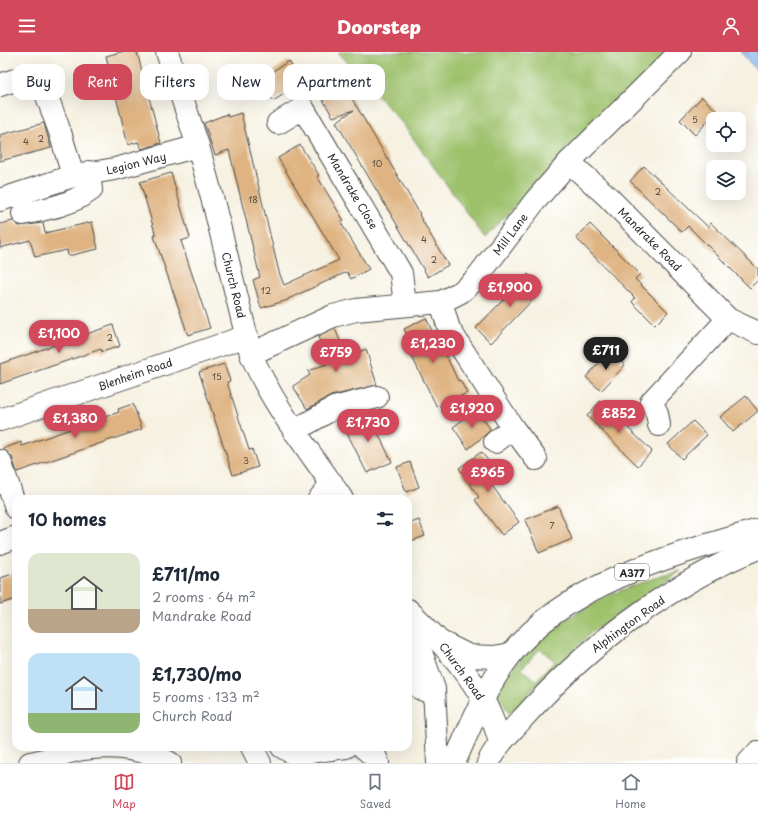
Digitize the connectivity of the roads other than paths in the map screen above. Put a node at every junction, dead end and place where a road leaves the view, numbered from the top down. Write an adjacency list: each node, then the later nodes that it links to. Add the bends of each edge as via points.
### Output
1 (167, 52): 5 (main road, Church Road)
2 (680, 52): 6 (main road, Mill Lane)
3 (0, 85): 7 (main road, via 24,77 37,82 45,91 60,132)
4 (278, 123): 11 (main road, Mandrake Close, via 303,108 401,273)
5 (198, 146): 7 (main road, Legion Way, via 115,169); 14 (main road, Church Road)
6 (569, 162): 10 (main road, Mill Lane, via 535,201 475,280 461,292); 12 (main road, Mandrake Road, via 617,206)
7 (81, 174): 8 (main road, Legion Way); 9 (main road, via 91,190 80,199)
8 (0, 200)
9 (23, 214)
10 (441, 302): 11 (main road, Mill Lane); 18 (main road, via 449,329)
11 (405, 304): 14 (main road, Mill Lane, via 356,310 333,316)
12 (728, 319): 13 (main road, Mandrake Road); 17 (main road, via 642,399 657,414)
13 (758, 333)
14 (249, 345): 16 (main road, Blenheim Road); 19 (main road, Church Road, via 260,376)
15 (377, 397): 19 (main road, via 334,408)
16 (0, 420)
17 (659, 425)
18 (513, 428): 20 (main road); 21 (main road)
19 (294, 431): 23 (main road, Church Road)
20 (495, 442)
21 (536, 459)
22 (0, 461): 24 (main road)
23 (331, 494)
24 (12, 496)
25 (758, 530): 32 (main road, A377, via 689,550 607,581 538,626)
26 (12, 538): 27 (main road)
27 (0, 543)
28 (758, 548): 36 (main road, Alphington Road, via 700,576 605,638 559,679)
29 (412, 614): 31 (main road, Church Road)
30 (412, 626): 34 (main road, Church Road)
31 (442, 643): 32 (main road, via 469,656); 35 (main road, Church Road)
32 (511, 654): 35 (main road, A377)
33 (412, 664): 34 (main road, via 421,689)
34 (434, 694): 48 (main road, Church Road)
35 (483, 698): 36 (main road, Church Road); 49 (main road, A377)
36 (500, 743): 50 (main road, Alphington Road)
37 (76, 751): 45 (main road)
38 (131, 751): 44 (main road)
39 (254, 751): 46 (main road)
40 (289, 751): 41 (main road, via 294,754)
41 (316, 751)
42 (368, 751): 47 (main road)
43 (758, 752): 51 (main road)
44 (170, 759)
45 (30, 763)
46 (260, 763)
47 (378, 763)
48 (438, 763)
49 (454, 763)
50 (488, 763)
51 (748, 763)

